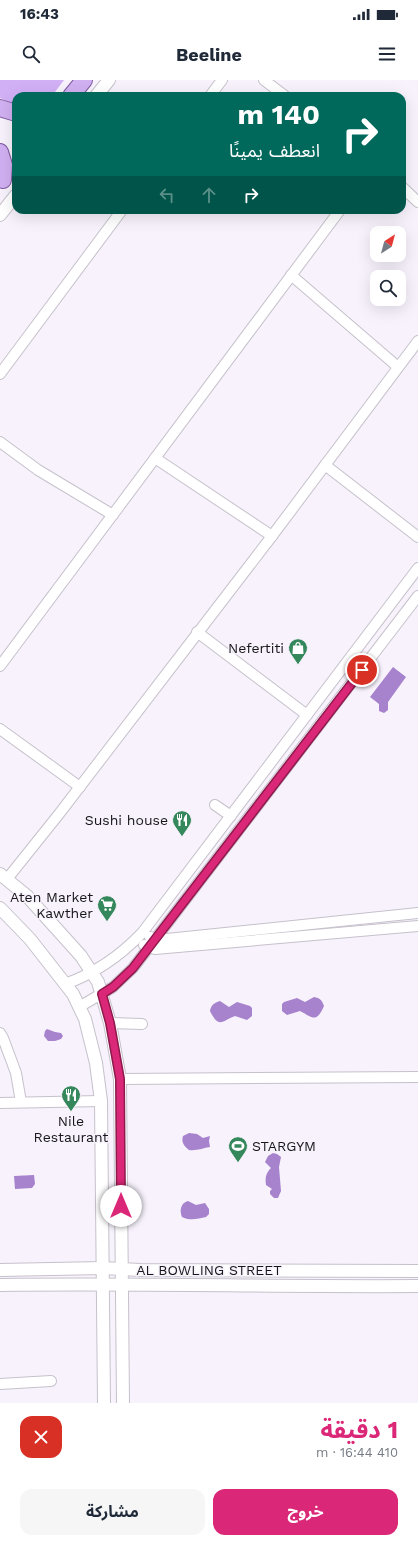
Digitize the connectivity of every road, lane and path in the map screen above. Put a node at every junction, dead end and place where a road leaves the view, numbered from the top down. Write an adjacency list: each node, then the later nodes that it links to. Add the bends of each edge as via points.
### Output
1 (84, 80): 5 (main road)
2 (108, 80): 6 (street)
3 (222, 80): 7 (street)
4 (264, 80): 8 (street)
5 (74, 92)
6 (99, 92)
7 (213, 92)
8 (280, 92)
9 (0, 108): 10 (main road)
10 (12, 112)
11 (0, 152): 13 (main road, via 4,165)
12 (12, 170): 13 (main road)
13 (2, 182)
14 (406, 191): 16 (street)
15 (12, 200): 19 (street)
16 (418, 202)
17 (119, 214): 23 (street)
18 (337, 214): 20 (street)
19 (0, 215)
20 (291, 275): 22 (street); 25 (street)
21 (418, 341): 22 (street)
22 (398, 368): 26 (street)
23 (0, 374)
24 (0, 442): 27 (street, via 38,470)
25 (155, 458): 27 (street); 28 (street)
26 (325, 465): 28 (street); 29 (street)
27 (113, 515): 33 (street)
28 (272, 536): 32 (street)
29 (418, 537)
30 (418, 568): 34 (street)
31 (418, 596): 46 (street)
32 (197, 632): 34 (street); 36 (street)
33 (0, 666)
34 (307, 715): 38 (street)
35 (0, 729): 36 (street)
36 (80, 786): 39 (street)
37 (215, 805): 38 (street)
38 (231, 816): 45 (street)
39 (3, 876): 48 (street, via 52,922)
40 (0, 908): 49 (street, via 30,939)
41 (418, 913): 42 (street)
42 (351, 920): 44 (street); 46 (street)
43 (418, 926): 44 (street)
44 (353, 932): 47 (street, via 155,949)
45 (139, 936): 46 (street); 47 (street); 48 (street, via 116,957)
46 (155, 939): 47 (street)
47 (148, 947): 50 (street, via 123,978)
48 (92, 973): 49 (street); 50 (street)
49 (65, 984): 51 (street)
50 (102, 994): 51 (street); 52 (street)
51 (79, 1007): 57 (street, via 85,1019 96,1063)
52 (110, 1023): 53 (street); 56 (street)
53 (142, 1024)
54 (0, 1033): 58 (street, via 16,1073)
55 (418, 1077): 56 (street)
56 (120, 1079): 61 (street)
57 (101, 1101): 58 (street); 60 (street)
58 (21, 1102): 59 (street)
59 (0, 1103)
60 (103, 1268): 61 (street, AL BOWLING STREET); 62 (street, AL BOWLING STREET); 66 (street)
61 (121, 1269): 63 (street, AL BOWLING STREET); 68 (street)
62 (0, 1270)
63 (371, 1271): 64 (street, AL BOWLING STREET); 71 (street)
64 (389, 1271): 65 (street, AL BOWLING STREET); 69 (street)
65 (418, 1271)
66 (104, 1284): 67 (street, AL BOWLING STREET); 68 (street, AL BOWLING STREET); 74 (street)
67 (0, 1285)
68 (121, 1285): 71 (street, AL BOWLING STREET); 75 (street)
69 (389, 1286): 70 (street, AL BOWLING STREET); 71 (street, AL BOWLING STREET)
70 (418, 1286)
71 (371, 1287)
72 (51, 1381): 73 (street)
73 (0, 1384)
74 (104, 1403)
75 (123, 1403)

